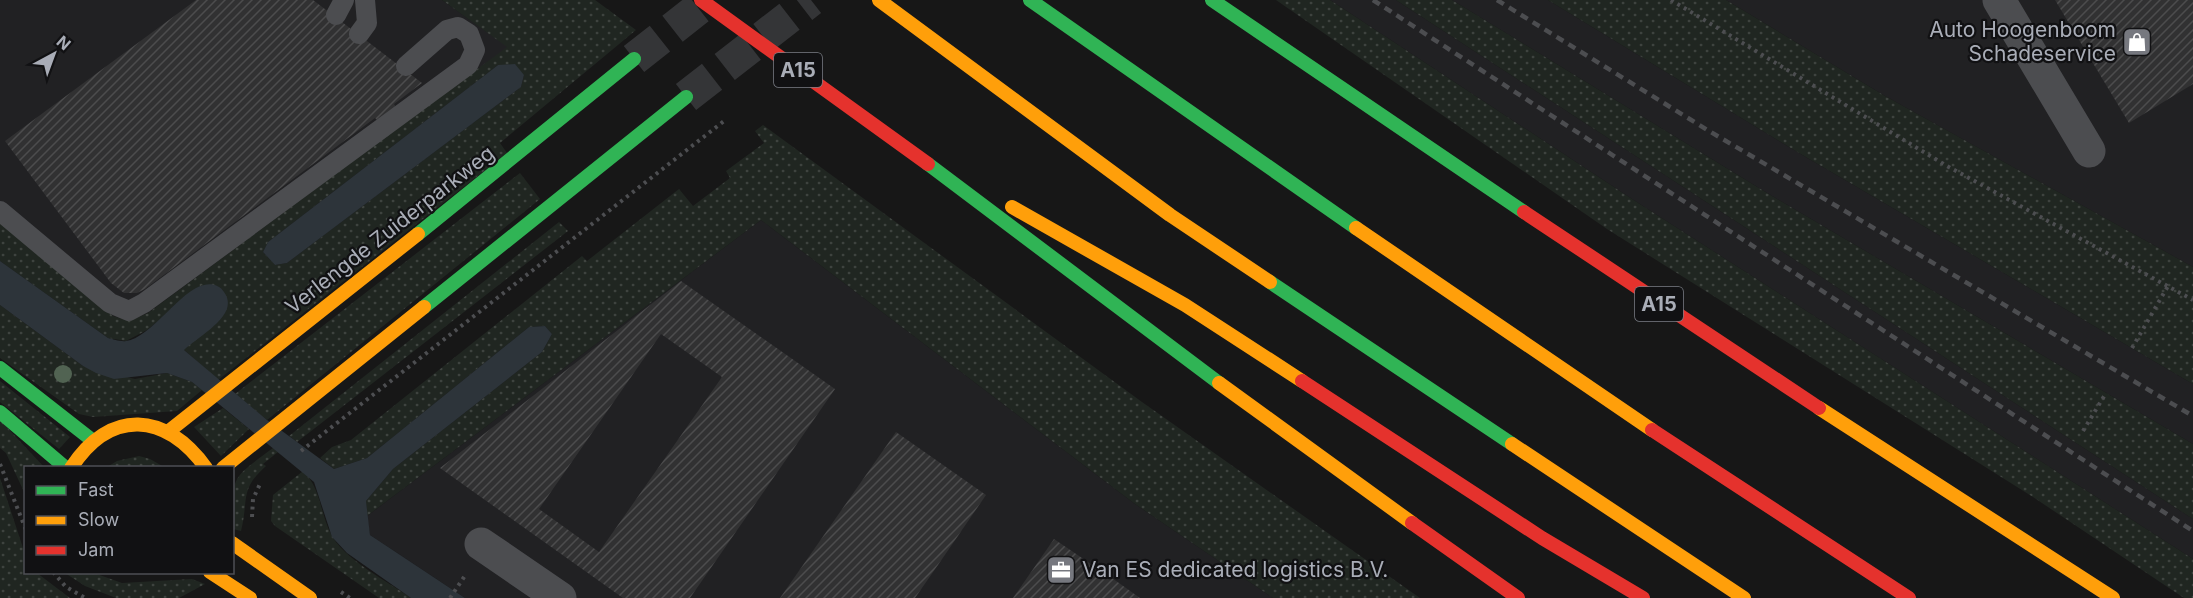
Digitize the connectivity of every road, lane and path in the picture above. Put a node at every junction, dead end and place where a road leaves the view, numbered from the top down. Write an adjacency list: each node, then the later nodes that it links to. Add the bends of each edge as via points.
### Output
1 (365, 0): 8 (lane, via 367,23)
2 (701, 0): 13 (main road, A15)
3 (879, 0): 45 (main road, via 1170,215)
4 (1030, 0): 46 (main road, via 1768,508)
5 (1212, 0): 47 (main road, A15, via 1674,314)
6 (1671, 0): 16 (path, via 1947,166)
7 (1999, 0): 14 (street)
8 (359, 34)
9 (634, 59): 23 (main road, Verlengde Zuiderparkweg)
10 (406, 66): 15 (lane, via 447,30 458,27 469,34 475,50 468,64 129,311 110,303)
11 (686, 97): 30 (main road)
12 (724, 121): 25 (path)
13 (896, 140): 43 (main road, A15, via 1154,336); 44 (main road, A15, via 1185,305 1542,538)
14 (2089, 151)
15 (0, 211)
16 (2168, 286): 17 (path); 18 (path)
17 (2193, 300)
18 (2132, 348)
19 (0, 368): 24 (main road)
20 (2106, 393): 22 (path)
21 (0, 412): 27 (main road)
22 (2084, 430)
23 (169, 431): 24 (main road, via 156,426 129,425 116,427); 29 (main road, via 195,450)
24 (92, 440): 28 (main road)
25 (312, 442)
26 (0, 464): 33 (path)
27 (64, 466)
28 (72, 466)
29 (205, 466)
30 (225, 466)
31 (265, 478): 32 (path, via 253,499)
32 (252, 520)
33 (24, 525)
34 (234, 544): 40 (main road)
35 (474, 558): 41 (path); 42 (street)
36 (54, 574): 38 (path)
37 (212, 574): 39 (main road)
38 (85, 598)
39 (250, 598)
40 (310, 598)
41 (450, 598)
42 (560, 598)
43 (1518, 598)
44 (1643, 598)
45 (1743, 598)
46 (1909, 598)
47 (2113, 598)

